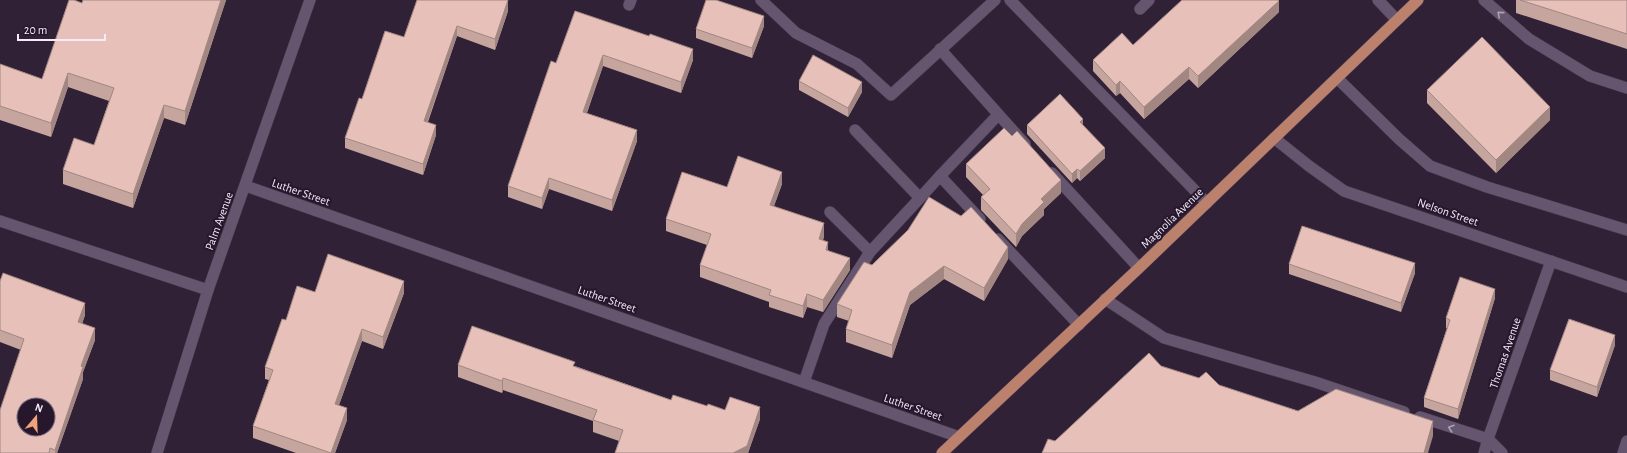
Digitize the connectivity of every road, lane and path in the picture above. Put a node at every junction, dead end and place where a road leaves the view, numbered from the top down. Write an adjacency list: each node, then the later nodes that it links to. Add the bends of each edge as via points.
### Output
1 (310, 0): 20 (street, Palm Avenue)
2 (761, 0): 11 (street, via 796,32 857,64 891,95)
3 (995, 0): 11 (street)
4 (1010, 0): 22 (street)
5 (1149, 0): 9 (street)
6 (1378, 0): 10 (street)
7 (1418, 0): 10 (main road, Magnolia Avenue)
8 (1484, 0): 13 (street, one-way to 8, via 1590,76 1529,39)
9 (1140, 9)
10 (1397, 20): 12 (main road, Magnolia Avenue)
11 (940, 49): 14 (street)
12 (1338, 79): 16 (main road, Magnolia Avenue); 25 (street, via 1430,166)
13 (1627, 88)
14 (998, 115): 17 (street); 19 (street)
15 (855, 130): 21 (street)
16 (1274, 138): 22 (main road, Magnolia Avenue); 27 (street, Nelson Street, via 1344,191)
17 (1030, 150)
18 (1046, 167): 28 (street)
19 (940, 176): 21 (street); 32 (street)
20 (246, 186): 30 (street, Palm Avenue); 33 (street, Luther Street)
21 (920, 198): 26 (street)
22 (1207, 203): 28 (main road, Magnolia Avenue)
23 (830, 212): 26 (street)
24 (0, 221): 30 (street)
25 (1627, 230)
26 (870, 252): 33 (street, via 824,324)
27 (1551, 261): 29 (street, Nelson Street); 35 (street, Thomas Avenue)
28 (1139, 268): 31 (main road, Magnolia Avenue)
29 (1627, 287)
30 (208, 290): 37 (street, Palm Avenue)
31 (1105, 299): 32 (main road, Magnolia Avenue); 35 (street, one-way to 31, via 1315,382 1164,338)
32 (1079, 325): 34 (main road, Magnolia Avenue)
33 (804, 382): 34 (street, Luther Street)
34 (959, 437): 38 (main road, Magnolia Avenue)
35 (1488, 439): 39 (street, Thomas Avenue); 40 (street)
36 (1627, 441): 41 (street)
37 (157, 453)
38 (942, 453)
39 (1484, 453)
40 (1502, 453)
41 (1623, 453)

